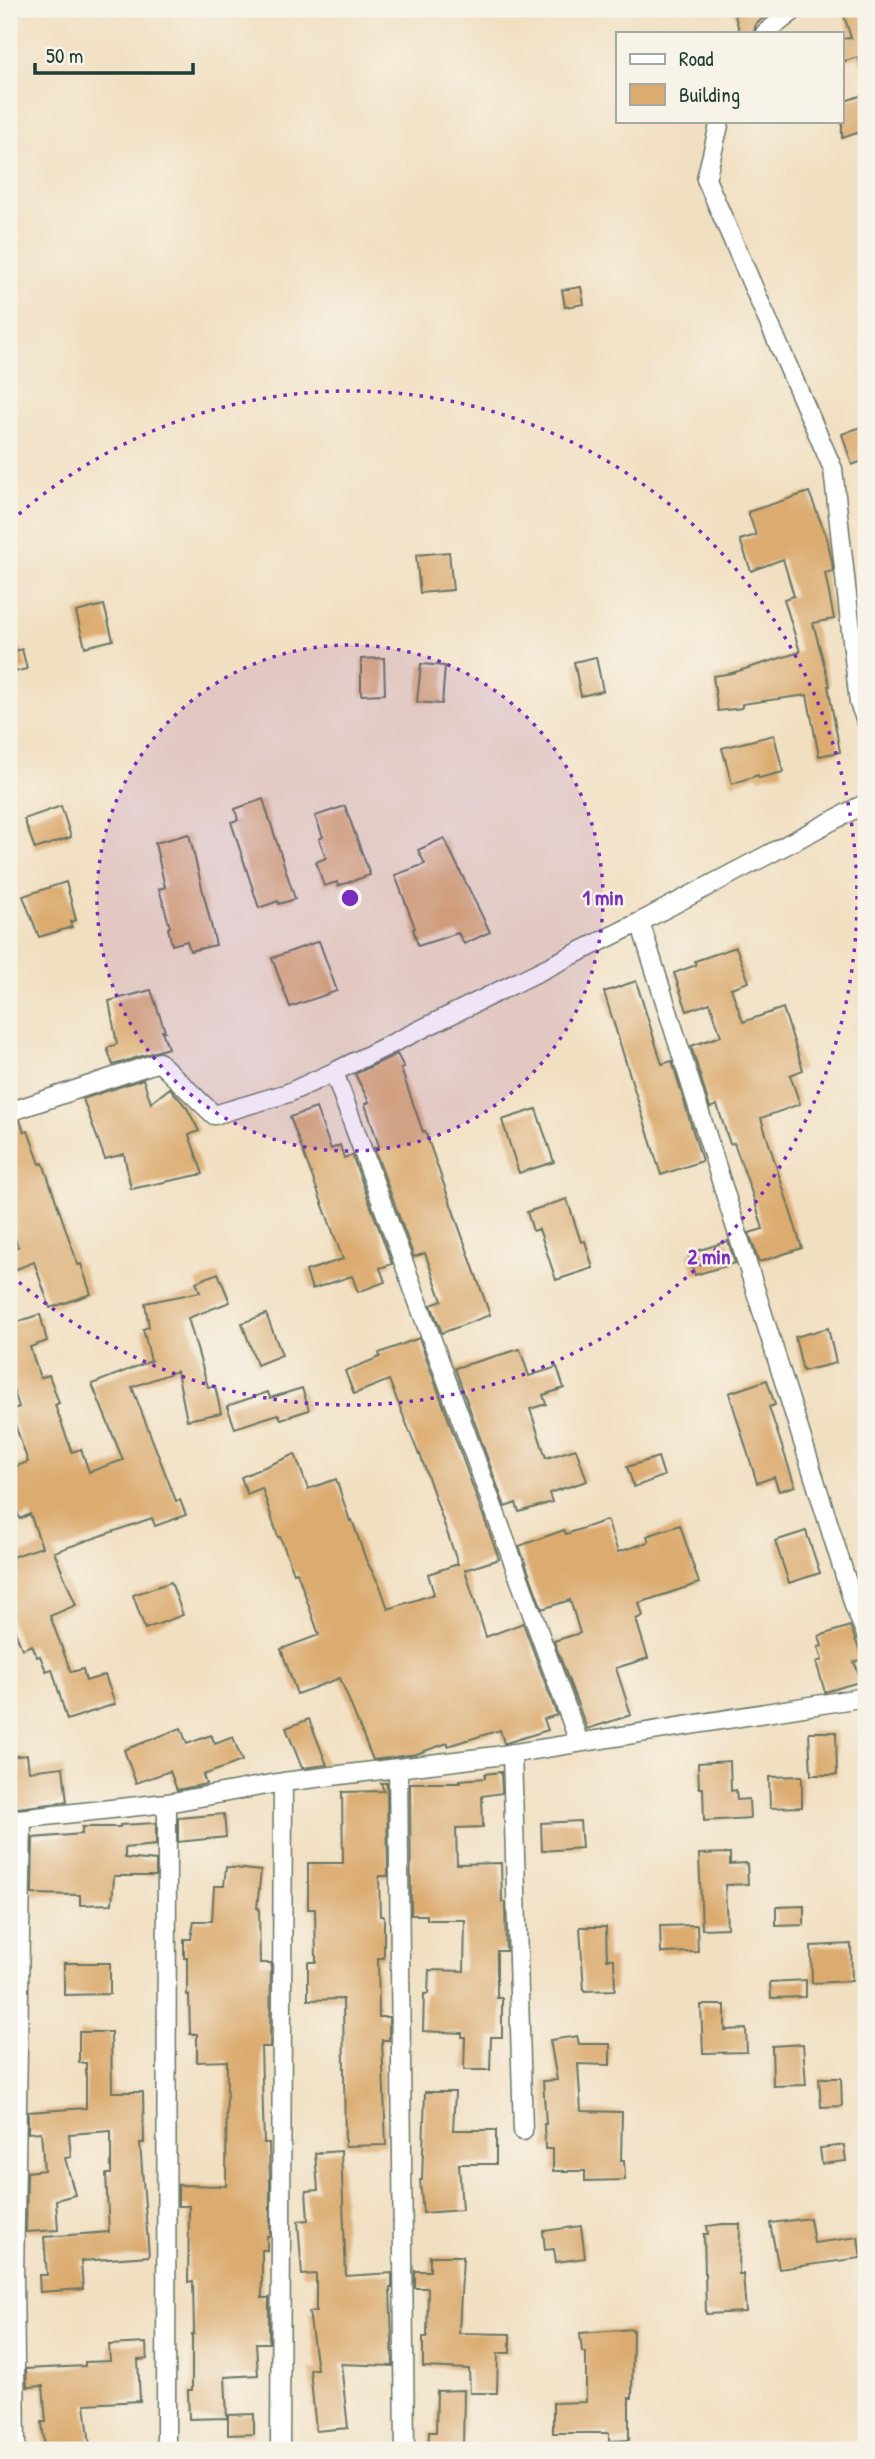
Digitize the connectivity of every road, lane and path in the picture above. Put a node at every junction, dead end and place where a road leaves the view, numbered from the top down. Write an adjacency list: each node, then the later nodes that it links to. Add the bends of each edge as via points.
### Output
1 (796, 9): 2 (street)
2 (766, 32)
3 (720, 122): 4 (street, via 706,179 833,469 859,703)
4 (866, 721)
5 (866, 803): 6 (street)
6 (640, 922): 7 (street); 9 (street)
7 (334, 1072): 8 (street, via 288,1094 215,1115 159,1062); 11 (street)
8 (9, 1112)
9 (866, 1634)
10 (866, 1697): 11 (street)
11 (579, 1742): 12 (street)
12 (512, 1753): 13 (street); 17 (street)
13 (398, 1768): 14 (street); 21 (street)
14 (282, 1782): 15 (street); 20 (street)
15 (167, 1804): 16 (street); 18 (street)
16 (15, 1820): 19 (street)
17 (523, 2131)
18 (167, 2447)
19 (16, 2450)
20 (280, 2450)
21 (405, 2450)

